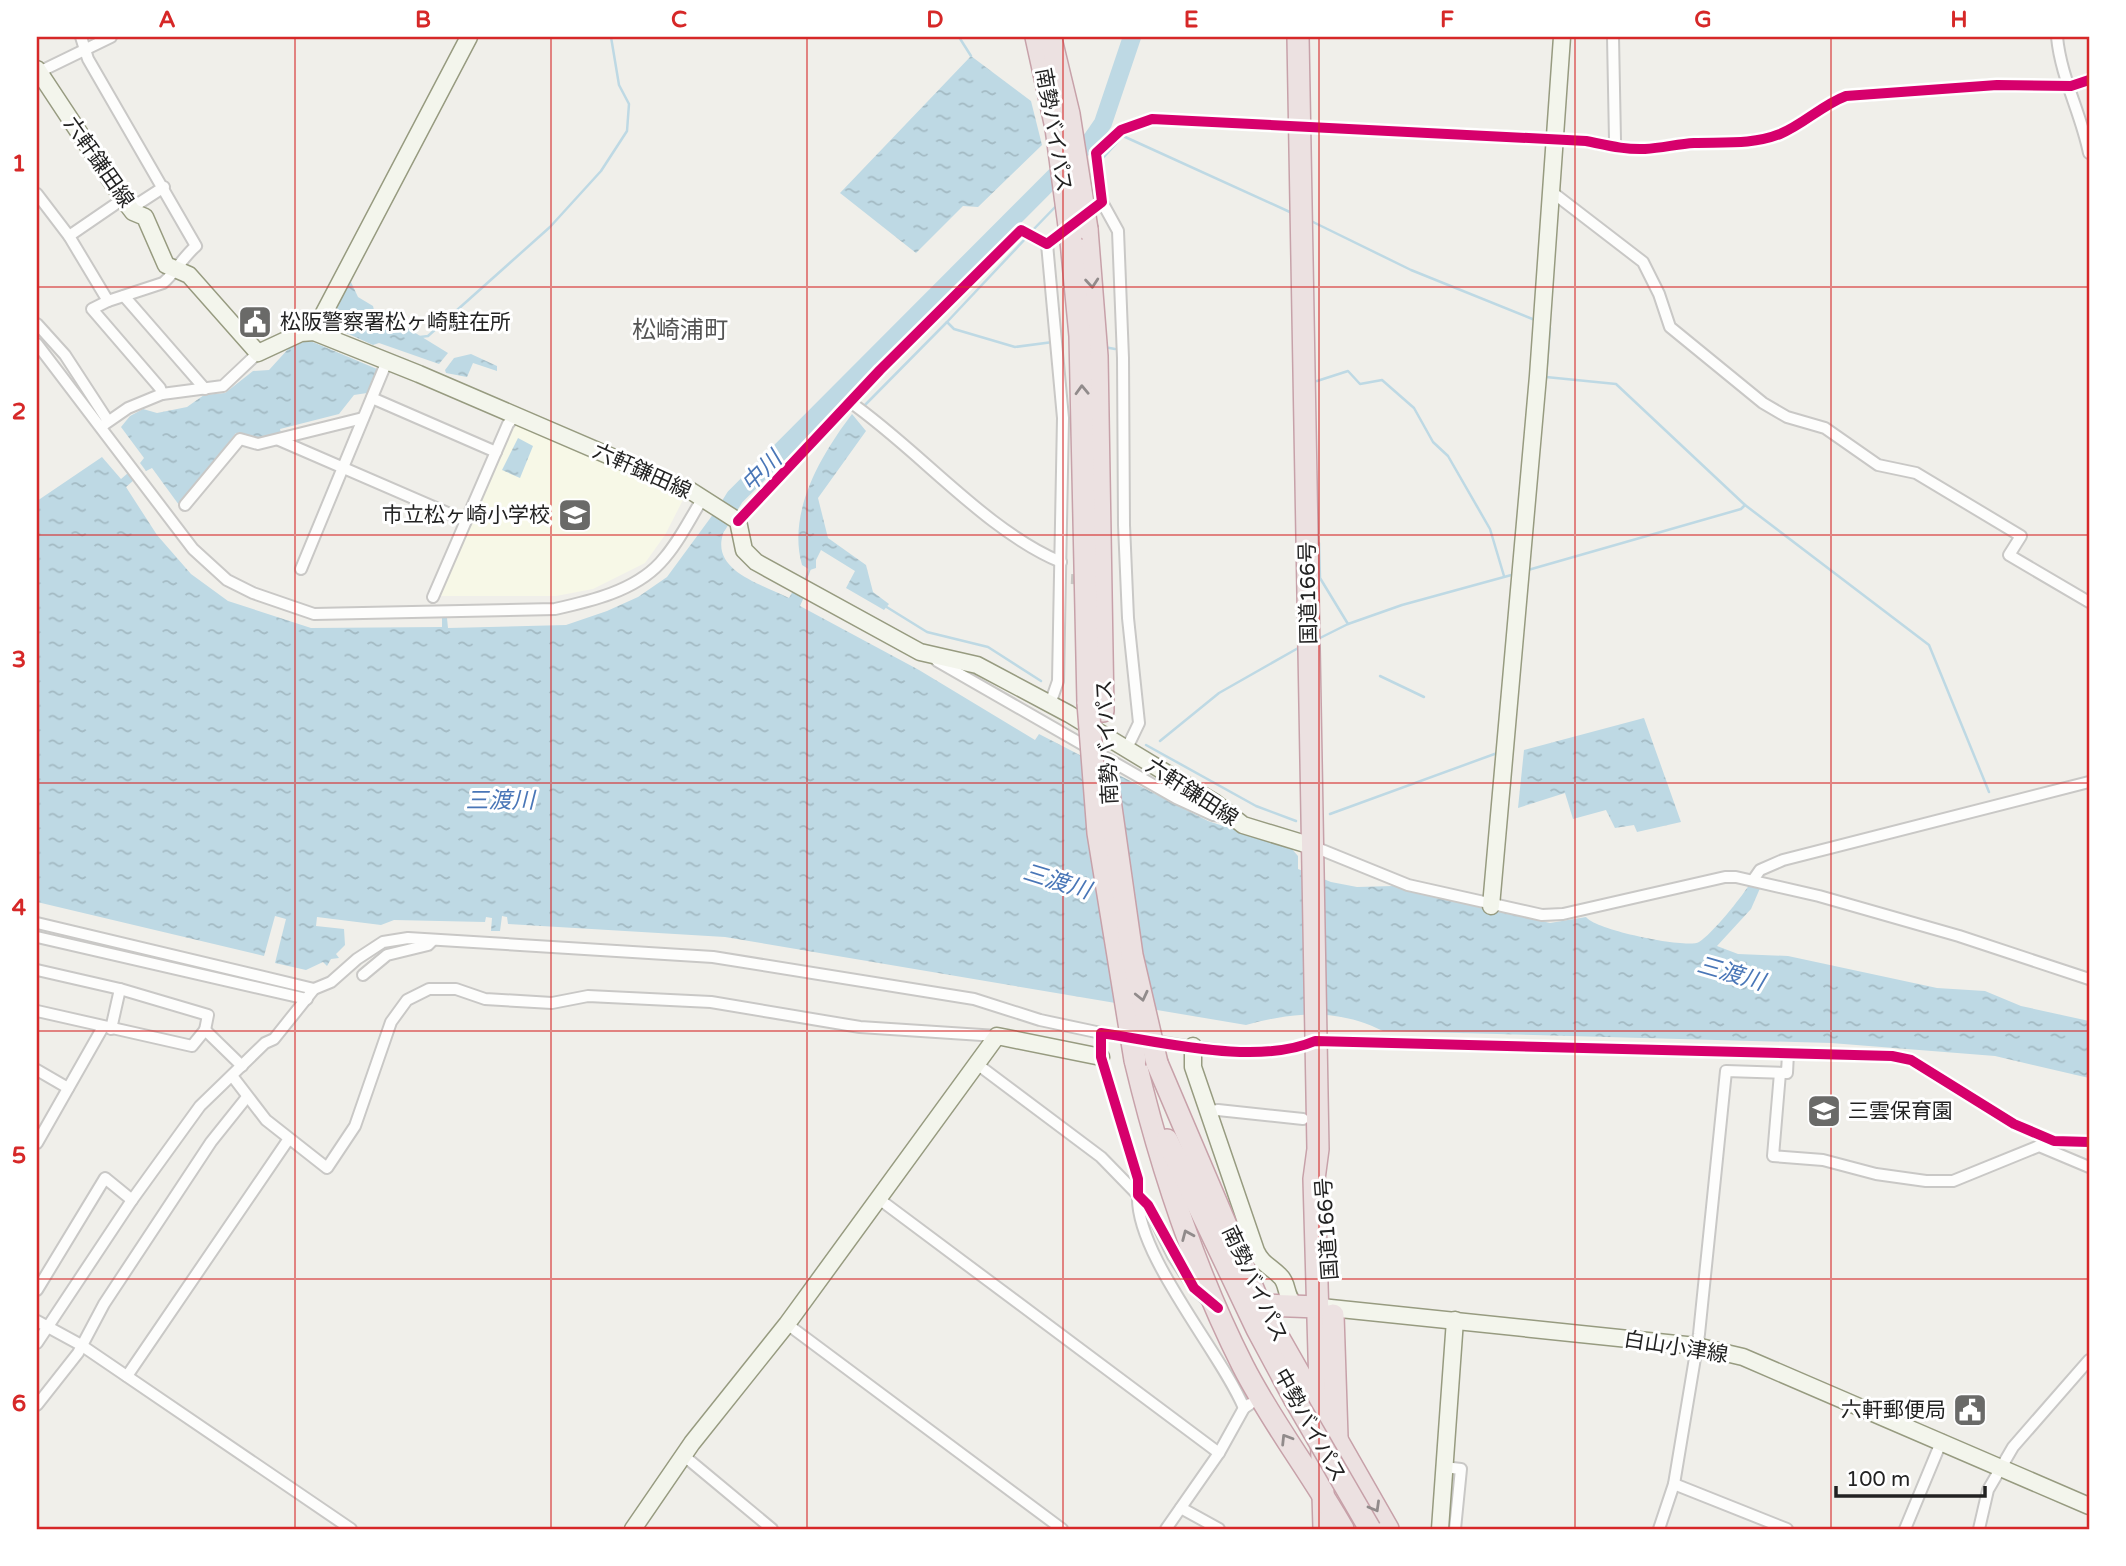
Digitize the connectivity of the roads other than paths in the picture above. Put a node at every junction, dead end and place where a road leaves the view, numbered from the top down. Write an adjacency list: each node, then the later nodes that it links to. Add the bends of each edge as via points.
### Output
1 (81, 37): 10 (street)
2 (111, 37): 10 (street)
3 (469, 37): 30 (street)
4 (1036, 37): 14 (highway, 南勢バイパス)
5 (1051, 37): 14 (highway, 南勢バイパス)
6 (1298, 37): 15 (highway, 国道166号)
7 (1562, 37): 16 (street)
8 (1613, 37): 17 (street)
9 (2057, 37): 13 (street, via 2059,62)
10 (85, 50): 11 (street); 19 (street)
11 (37, 71): 23 (street, 六軒鎌田線)
12 (2089, 80): 13 (street)
13 (2071, 86): 17 (street, via 1997,85 1846,96 1771,137 1646,149); 18 (street)
14 (1063, 121): 41 (highway, 南勢バイパス, bridge, via 1088,346)
15 (1300, 127): 16 (street); 22 (street, via 1152,119 1113,136 1096,153); 62 (highway, 国道166号)
16 (1557, 140): 17 (street); 20 (street)
17 (1612, 146)
18 (2089, 153)
19 (164, 187): 23 (street); 26 (street, via 196,246)
20 (1552, 192): 55 (street, via 1643,262 1670,327 1763,403 1787,417 1825,428 1878,465 1916,474 2021,536 2008,555); 64 (street)
21 (37, 194): 24 (street)
22 (1102, 202): 25 (street); 39 (street, via 1118,231)
23 (126, 204): 24 (street); 26 (street, 六軒鎌田線, via 145,217 166,265)
24 (69, 236): 28 (street)
25 (1047, 244): 37 (street, via 1021,230); 41 (street, via 1058,349)
26 (175, 270): 27 (street, via 163,283); 32 (street, 六軒鎌田線, via 189,275)
27 (124, 296): 28 (street); 34 (street)
28 (108, 300): 35 (street, via 92,309)
29 (37, 324): 42 (street, via 65,355)
30 (318, 335): 32 (street, via 301,333); 33 (street, 六軒鎌田線)
31 (37, 344): 42 (street)
32 (258, 352): 34 (street, via 223,386)
33 (383, 360): 36 (street); 38 (street, 六軒鎌田線)
34 (205, 389): 35 (street)
35 (162, 394): 42 (street)
36 (372, 398): 40 (street); 44 (street)
37 (857, 408): 49 (street); 50 (street, via 990,517)
38 (516, 415): 44 (street); 46 (street, 六軒鎌田線)
39 (1122, 417): 41 (street); 53 (street)
40 (363, 418): 43 (street); 45 (street)
41 (1081, 418): 50 (street); 58 (highway, 南勢バイパス)
42 (105, 424): 46 (street, via 193,549 227,580 314,614 555,609 589,601 650,572)
43 (278, 439): 45 (street); 47 (street, via 258,444 240,439)
44 (496, 452): 48 (street)
45 (342, 467): 48 (street); 51 (street)
46 (709, 501): 49 (street, 六軒鎌田線)
47 (185, 505)
48 (466, 521): 54 (street)
49 (738, 521): 56 (street, 六軒鎌田線, via 749,556)
50 (1061, 562): 57 (street, via 1066,579 1058,681)
51 (300, 569)
52 (1114, 581): 53 (street)
53 (1126, 581): 59 (street, via 1139,723)
54 (433, 597)
55 (2089, 602)
56 (920, 652): 57 (street, 六軒鎌田線, via 977,665); 61 (street, via 1165,793 1213,815)
57 (1050, 704): 59 (street, 六軒鎌田線)
58 (1096, 707): 75 (highway, 南勢バイパス, bridge, via 1098,833); 84 (highway, 南勢バイパス, one-way to 84, bridge)
59 (1126, 750): 61 (street, 六軒鎌田線)
60 (2089, 782): 63 (street, via 1783,860 1760,870)
61 (1233, 818): 62 (street, 六軒鎌田線)
62 (1312, 846): 64 (street, via 1408,885); 80 (highway, 国道166号)
63 (1753, 880): 64 (street, via 1726,877 1550,915); 70 (street, via 1959,936)
64 (1491, 906)
65 (37, 923): 72 (street)
66 (37, 937): 73 (street)
67 (434, 939): 69 (street, via 428,945 387,956); 72 (street, via 383,942 331,982); 78 (street, via 713,957 974,999)
68 (37, 970): 71 (street)
69 (363, 975)
70 (2089, 979)
71 (120, 989): 76 (street); 77 (street, via 208,1015)
72 (314, 989): 73 (street)
73 (307, 999): 86 (street, via 274,1039)
74 (37, 1011): 76 (street)
75 (1130, 1027): 84 (highway, 中勢バイパス, bridge)
76 (107, 1028): 77 (street, via 192,1046); 90 (street)
77 (205, 1030): 86 (street)
78 (1101, 1033): 81 (street); 83 (street)
79 (997, 1036): 83 (street); 85 (street); 94 (street, via 860,1027 712,1002 588,996 539,1002 429,989 407,1000 391,1021 355,1126 327,1168)
80 (1315, 1041): 81 (street, via 1301,1047 1253,1051); 82 (street); 106 (highway, 国道166号, via 1318,1149 1314,1180)
81 (1193, 1046): 92 (street, via 1193,1066)
82 (1788, 1053): 88 (street, via 1787,1073); 95 (street, via 1911,1060 2014,1124 2054,1141)
83 (1101, 1057): 98 (street, via 1138,1179)
84 (1145, 1061): 103 (highway, 南勢バイパス); 105 (highway, one-way to 84, via 1161,1163); 137 (highway, 中勢バイパス, bridge, via 1215,1245 1294,1398)
85 (977, 1064): 98 (street, via 1101,1157); 99 (street)
86 (242, 1066): 89 (street)
87 (37, 1070): 90 (street)
88 (1780, 1073): 97 (street, via 1773,1156 1823,1160 1926,1181 1953,1181 2039,1146); 112 (street, via 1726,1071)
89 (234, 1079): 91 (street); 100 (street, via 200,1106)
90 (68, 1088): 96 (street)
91 (247, 1097): 94 (street); 111 (street, via 211,1142)
92 (1207, 1112): 93 (street); 101 (street, via 1258,1255)
93 (1303, 1119)
94 (288, 1140): 114 (street)
95 (2089, 1142)
96 (37, 1143)
97 (2089, 1167)
98 (1138, 1195): 105 (street, via 1194,1288); 115 (street, via 1137,1208 1181,1304)
99 (879, 1199): 108 (street); 120 (street)
100 (132, 1200): 102 (street, via 105,1178); 109 (street)
101 (1284, 1285): 103 (street); 104 (street)
102 (37, 1290)
103 (1264, 1305): 104 (highway); 117 (highway, 南勢バイパス)
104 (1296, 1305): 106 (highway)
105 (1218, 1308): 115 (highway)
106 (1326, 1308): 107 (street, 白山小津線); 117 (highway); 119 (highway)
107 (1455, 1320): 112 (street, 白山小津線); 123 (street)
108 (787, 1324): 121 (street); 132 (street)
109 (46, 1326): 110 (street); 111 (street)
110 (37, 1343)
111 (81, 1345): 114 (street); 116 (street)
112 (1696, 1346): 118 (street, 白山小津線, via 1743,1357); 125 (street)
113 (2089, 1360): 122 (street)
114 (127, 1376): 129 (street)
115 (1252, 1403): 120 (street); 124 (highway, one-way to 115)
116 (37, 1405)
117 (1320, 1410): 119 (highway, 南勢バイパス); 126 (highway)
118 (1942, 1440): 122 (street, 白山小津線); 143 (street)
119 (1337, 1442): 136 (highway); 138 (highway, 南勢バイパス, one-way to 138)
120 (1219, 1452): 128 (street)
121 (683, 1455): 130 (street); 131 (street)
122 (2001, 1465): 127 (street, 白山小津線); 144 (street, via 1988,1490)
123 (1444, 1467): 139 (street); 140 (street, via 1461,1469)
124 (1307, 1472): 126 (highway); 135 (highway)
125 (1674, 1484): 141 (street); 142 (street)
126 (1324, 1496): 135 (highway); 136 (highway)
127 (2089, 1506)
128 (1181, 1508): 133 (street); 134 (street)
129 (351, 1529)
130 (633, 1529)
131 (772, 1529)
132 (1059, 1529)
133 (1166, 1529)
134 (1219, 1529)
135 (1323, 1529)
136 (1343, 1529)
137 (1370, 1529)
138 (1388, 1529)
139 (1440, 1529)
140 (1455, 1529)
141 (1658, 1529)
142 (1787, 1529)
143 (1905, 1529)
144 (1979, 1529)

